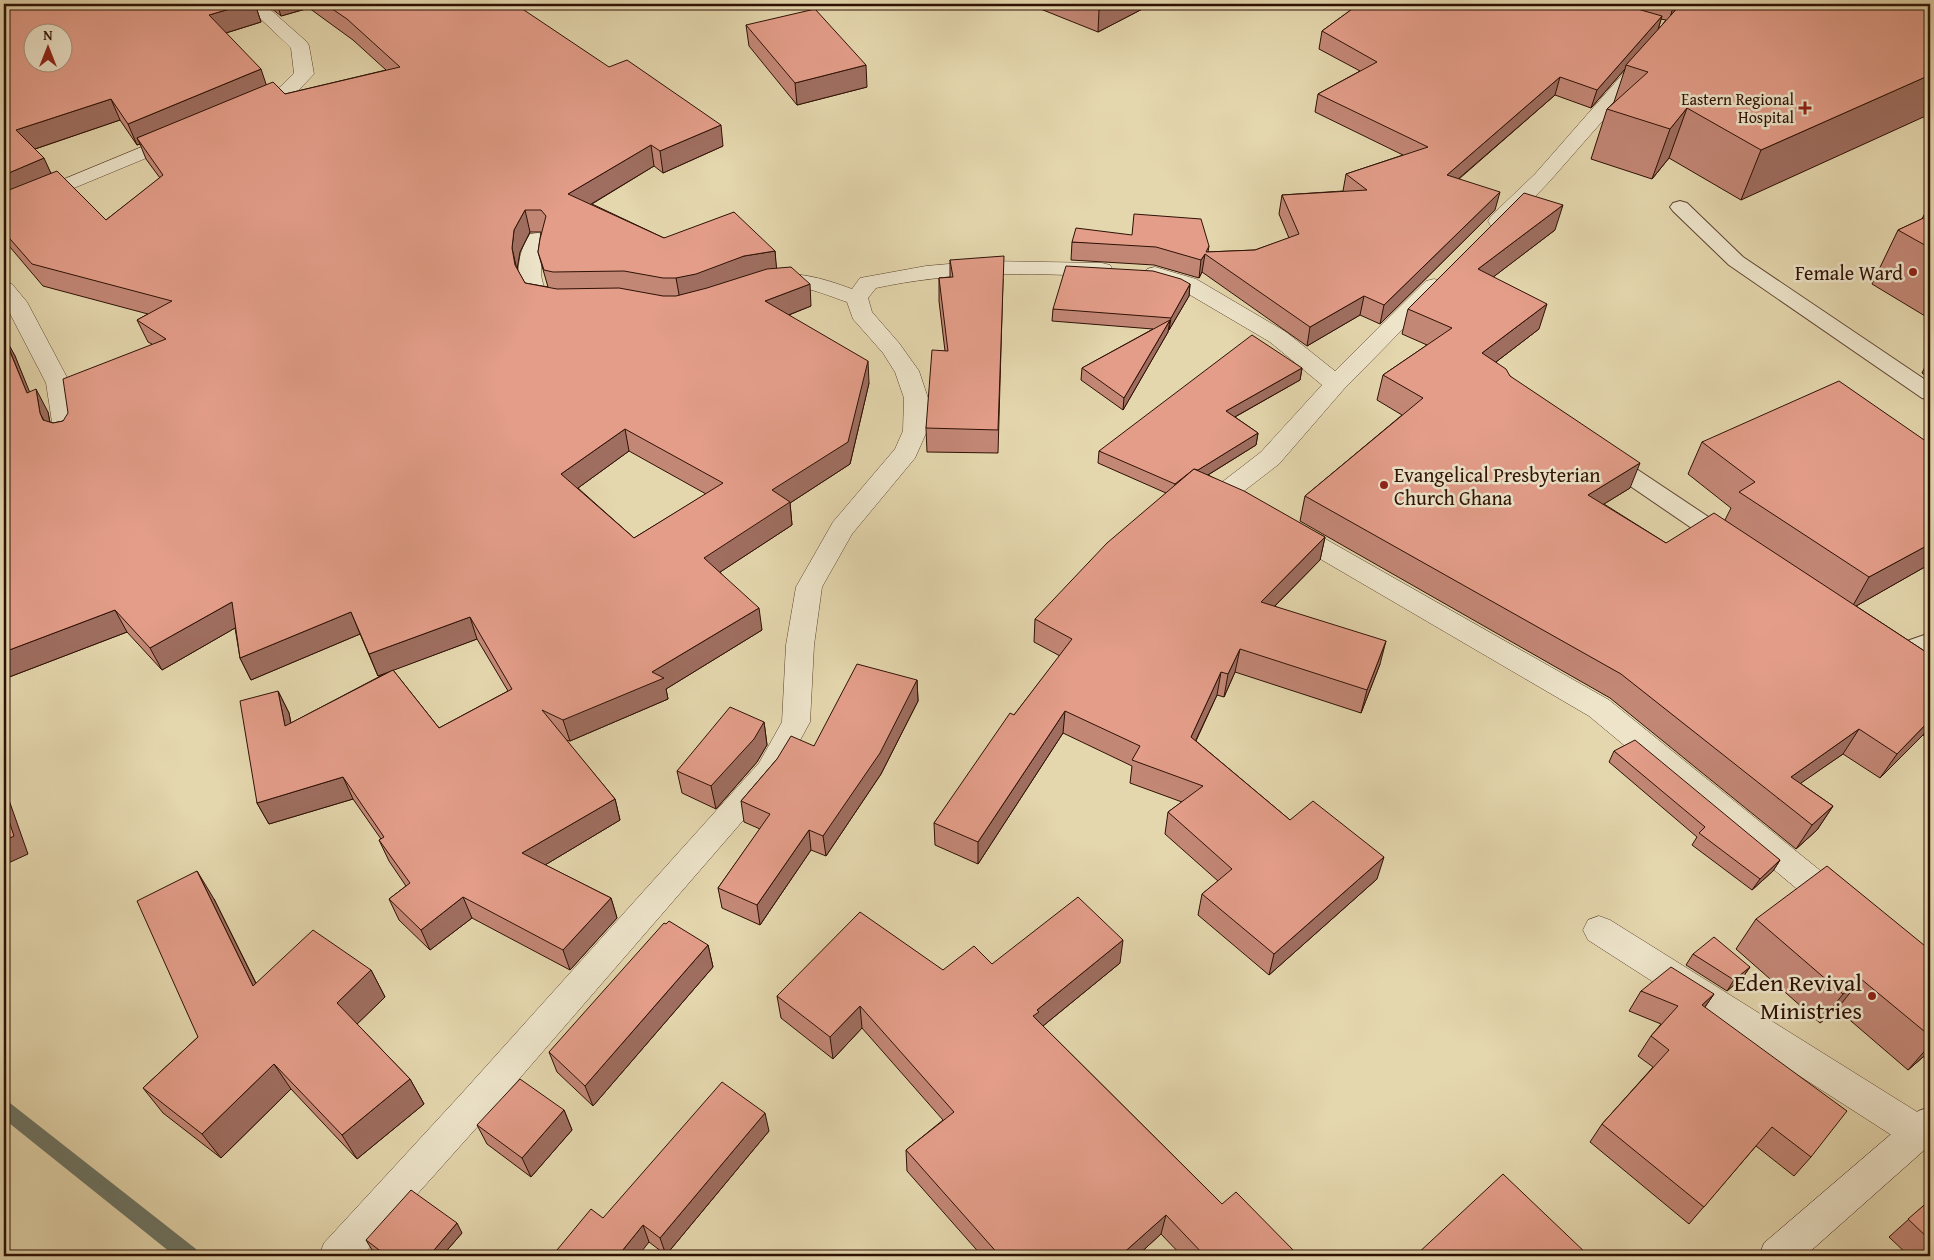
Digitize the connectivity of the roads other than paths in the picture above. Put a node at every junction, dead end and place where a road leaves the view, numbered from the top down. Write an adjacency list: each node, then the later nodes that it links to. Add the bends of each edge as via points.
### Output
1 (254, 4): 3 (street, via 300,46 304,74 287,91)
2 (1653, 52): 7 (street, via 1542,178)
3 (236, 114)
4 (191, 133): 6 (street)
5 (1680, 207): 15 (lane, via 1736,261)
6 (4, 211)
7 (1487, 233)
8 (538, 239): 13 (street, via 529,264 530,284 540,299)
9 (1446, 274): 14 (street)
10 (746, 288): 12 (street, via 780,280 798,280)
11 (4, 289): 16 (street, via 16,302 58,383)
12 (857, 298): 14 (street, via 868,283 902,274 965,268 1060,268 1154,274 1188,284 1278,337); 24 (street, via 861,314 907,371 916,398 915,431 906,452 842,528 809,587 800,646 796,722 769,771)
13 (579, 304)
14 (1336, 384): 21 (street, via 1270,458 1226,492 1599,708)
15 (1930, 393)
16 (66, 435)
17 (1585, 446): 18 (lane)
18 (1743, 551)
19 (1867, 635): 20 (lane, via 1884,646 1909,651)
20 (1930, 642)
21 (1861, 922)
22 (1599, 930): 23 (street)
23 (1924, 1128): 25 (street)
24 (336, 1256)
25 (1777, 1256)

